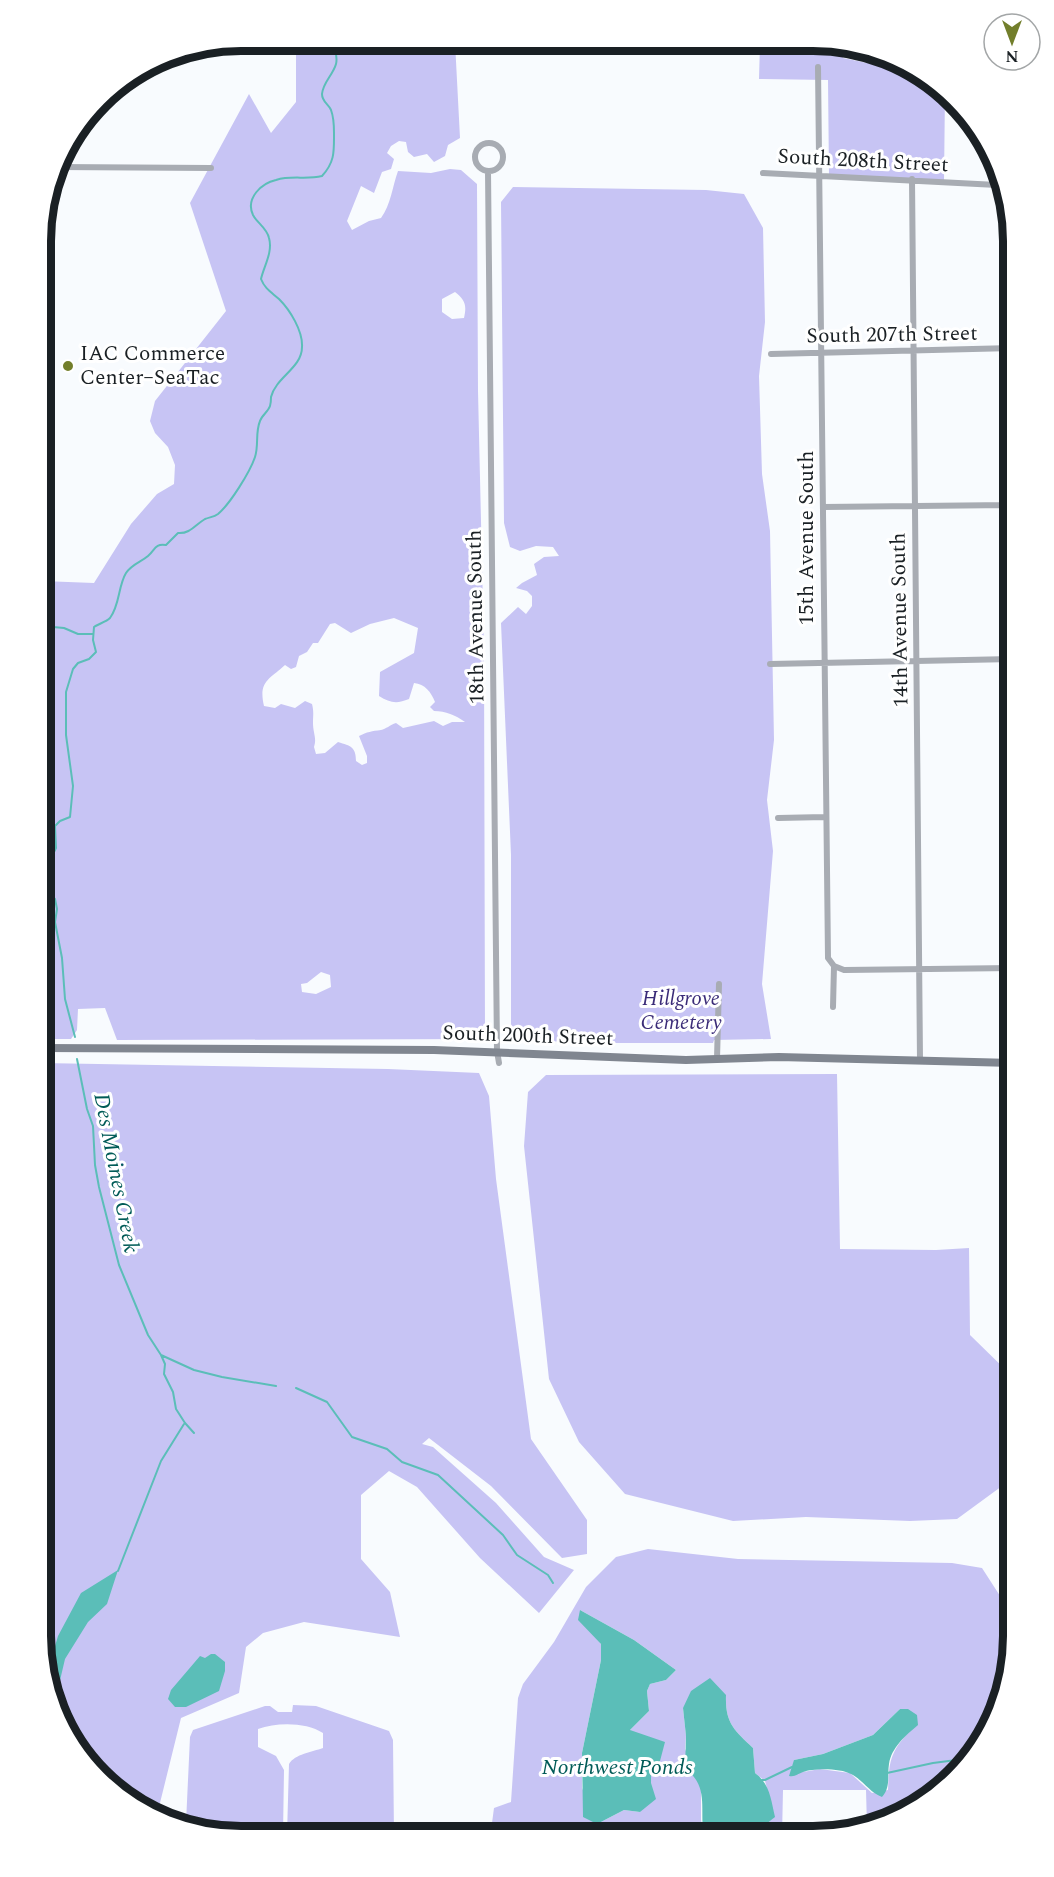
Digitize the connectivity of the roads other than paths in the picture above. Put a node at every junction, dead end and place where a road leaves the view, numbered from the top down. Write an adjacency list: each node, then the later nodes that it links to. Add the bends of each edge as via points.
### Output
1 (818, 67): 6 (street, 15th Avenue South)
2 (66, 167): 3 (street)
3 (211, 168)
4 (488, 171): 4 (street, 18th Avenue South, via 499,167 503,156 490,143 482,145 475,154 478,165); 28 (street, 18th Avenue South)
5 (763, 173): 6 (street, South 208th Street)
6 (820, 176): 7 (street, South 208th Street); 12 (street, 15th Avenue South)
7 (912, 179): 8 (street, South 208th Street); 10 (street, 14th Avenue South)
8 (994, 185)
9 (1003, 348): 10 (street, South 207th Street)
10 (914, 351): 12 (street, South 207th Street); 14 (street, 14th Avenue South)
11 (771, 354): 12 (street, South 207th Street)
12 (822, 354): 15 (street, 15th Avenue South)
13 (1003, 505): 14 (street)
14 (915, 506): 15 (street); 17 (street, 14th Avenue South)
15 (823, 507): 18 (street, 15th Avenue South)
16 (1003, 660): 17 (street)
17 (917, 661): 18 (street); 24 (street, 14th Avenue South)
18 (824, 662): 19 (street); 21 (street, 15th Avenue South)
19 (770, 664)
20 (778, 818): 21 (street)
21 (825, 818): 22 (street, 15th Avenue South, via 828,958)
22 (834, 966): 24 (street, via 844,970); 26 (street, 15th Avenue South)
23 (1003, 968): 24 (street)
24 (919, 969): 30 (street, 14th Avenue South)
25 (719, 984): 29 (street)
26 (833, 1006)
27 (51, 1048): 28 (main road, South 200th Street)
28 (497, 1051): 29 (main road, South 200th Street); 31 (street, 18th Avenue South)
29 (717, 1059): 30 (main road, South 200th Street)
30 (920, 1060): 32 (main road, South 200th Street)
31 (499, 1063)
32 (1003, 1063)

